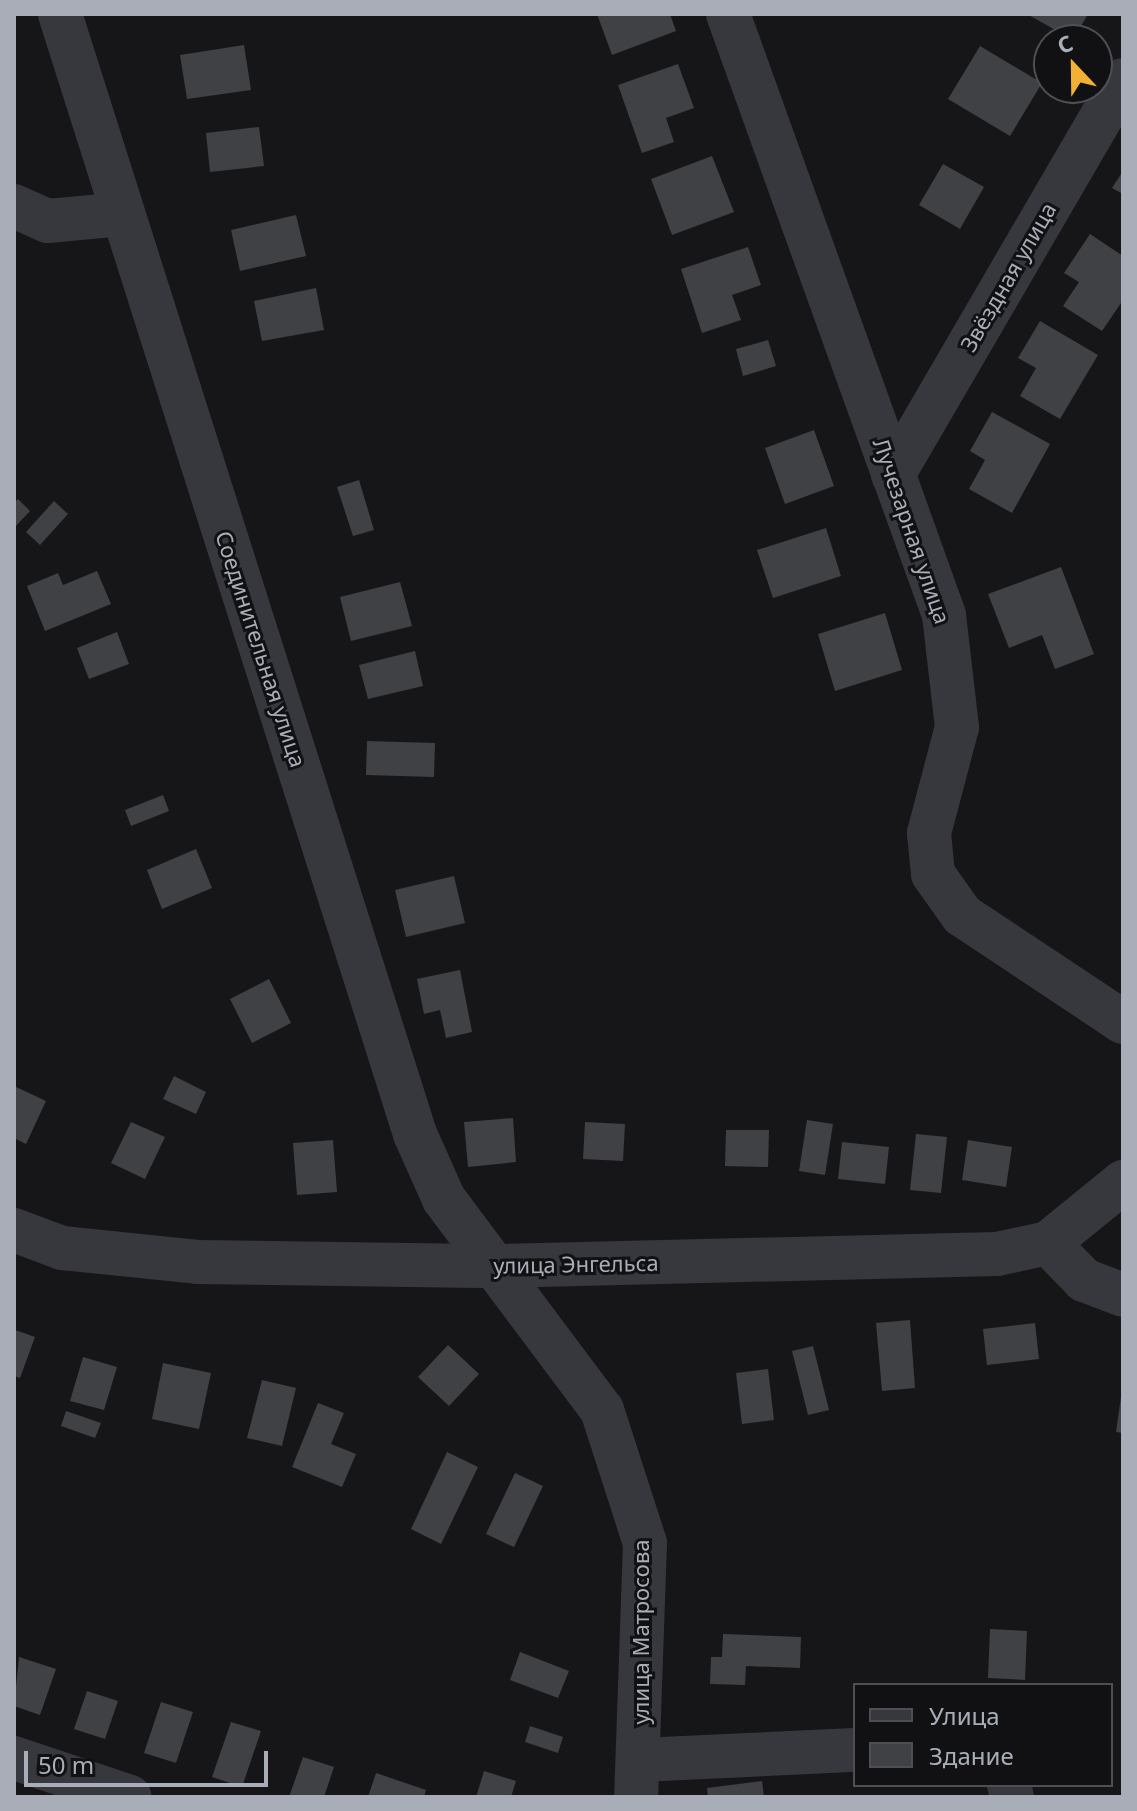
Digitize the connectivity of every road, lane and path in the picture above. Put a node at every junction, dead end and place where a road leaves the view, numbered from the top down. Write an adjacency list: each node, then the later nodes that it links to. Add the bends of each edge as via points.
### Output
1 (60, 14): 5 (street, Соединительная улица)
2 (728, 14): 6 (street, Лучезарная улица)
3 (1123, 80): 6 (street, Звёздная улица)
4 (14, 206): 5 (street, via 48,221)
5 (122, 214): 11 (street, Соединительная улица, via 415,1134 444,1199)
6 (893, 475): 7 (street, Лучезарная улица, via 944,615 955,669 957,727 929,833 933,874 962,915)
7 (1123, 1022)
8 (1123, 1182): 10 (street)
9 (14, 1230): 11 (street, улица Энгельса, via 62,1248 197,1262)
10 (1048, 1243): 11 (street, улица Энгельса, via 997,1254); 12 (street, via 1084,1280)
11 (497, 1266): 15 (street, улица Матросова, via 602,1410 645,1543)
12 (1123, 1295)
13 (853, 1750): 15 (street)
14 (14, 1758): 16 (street)
15 (638, 1778)
16 (130, 1797)

